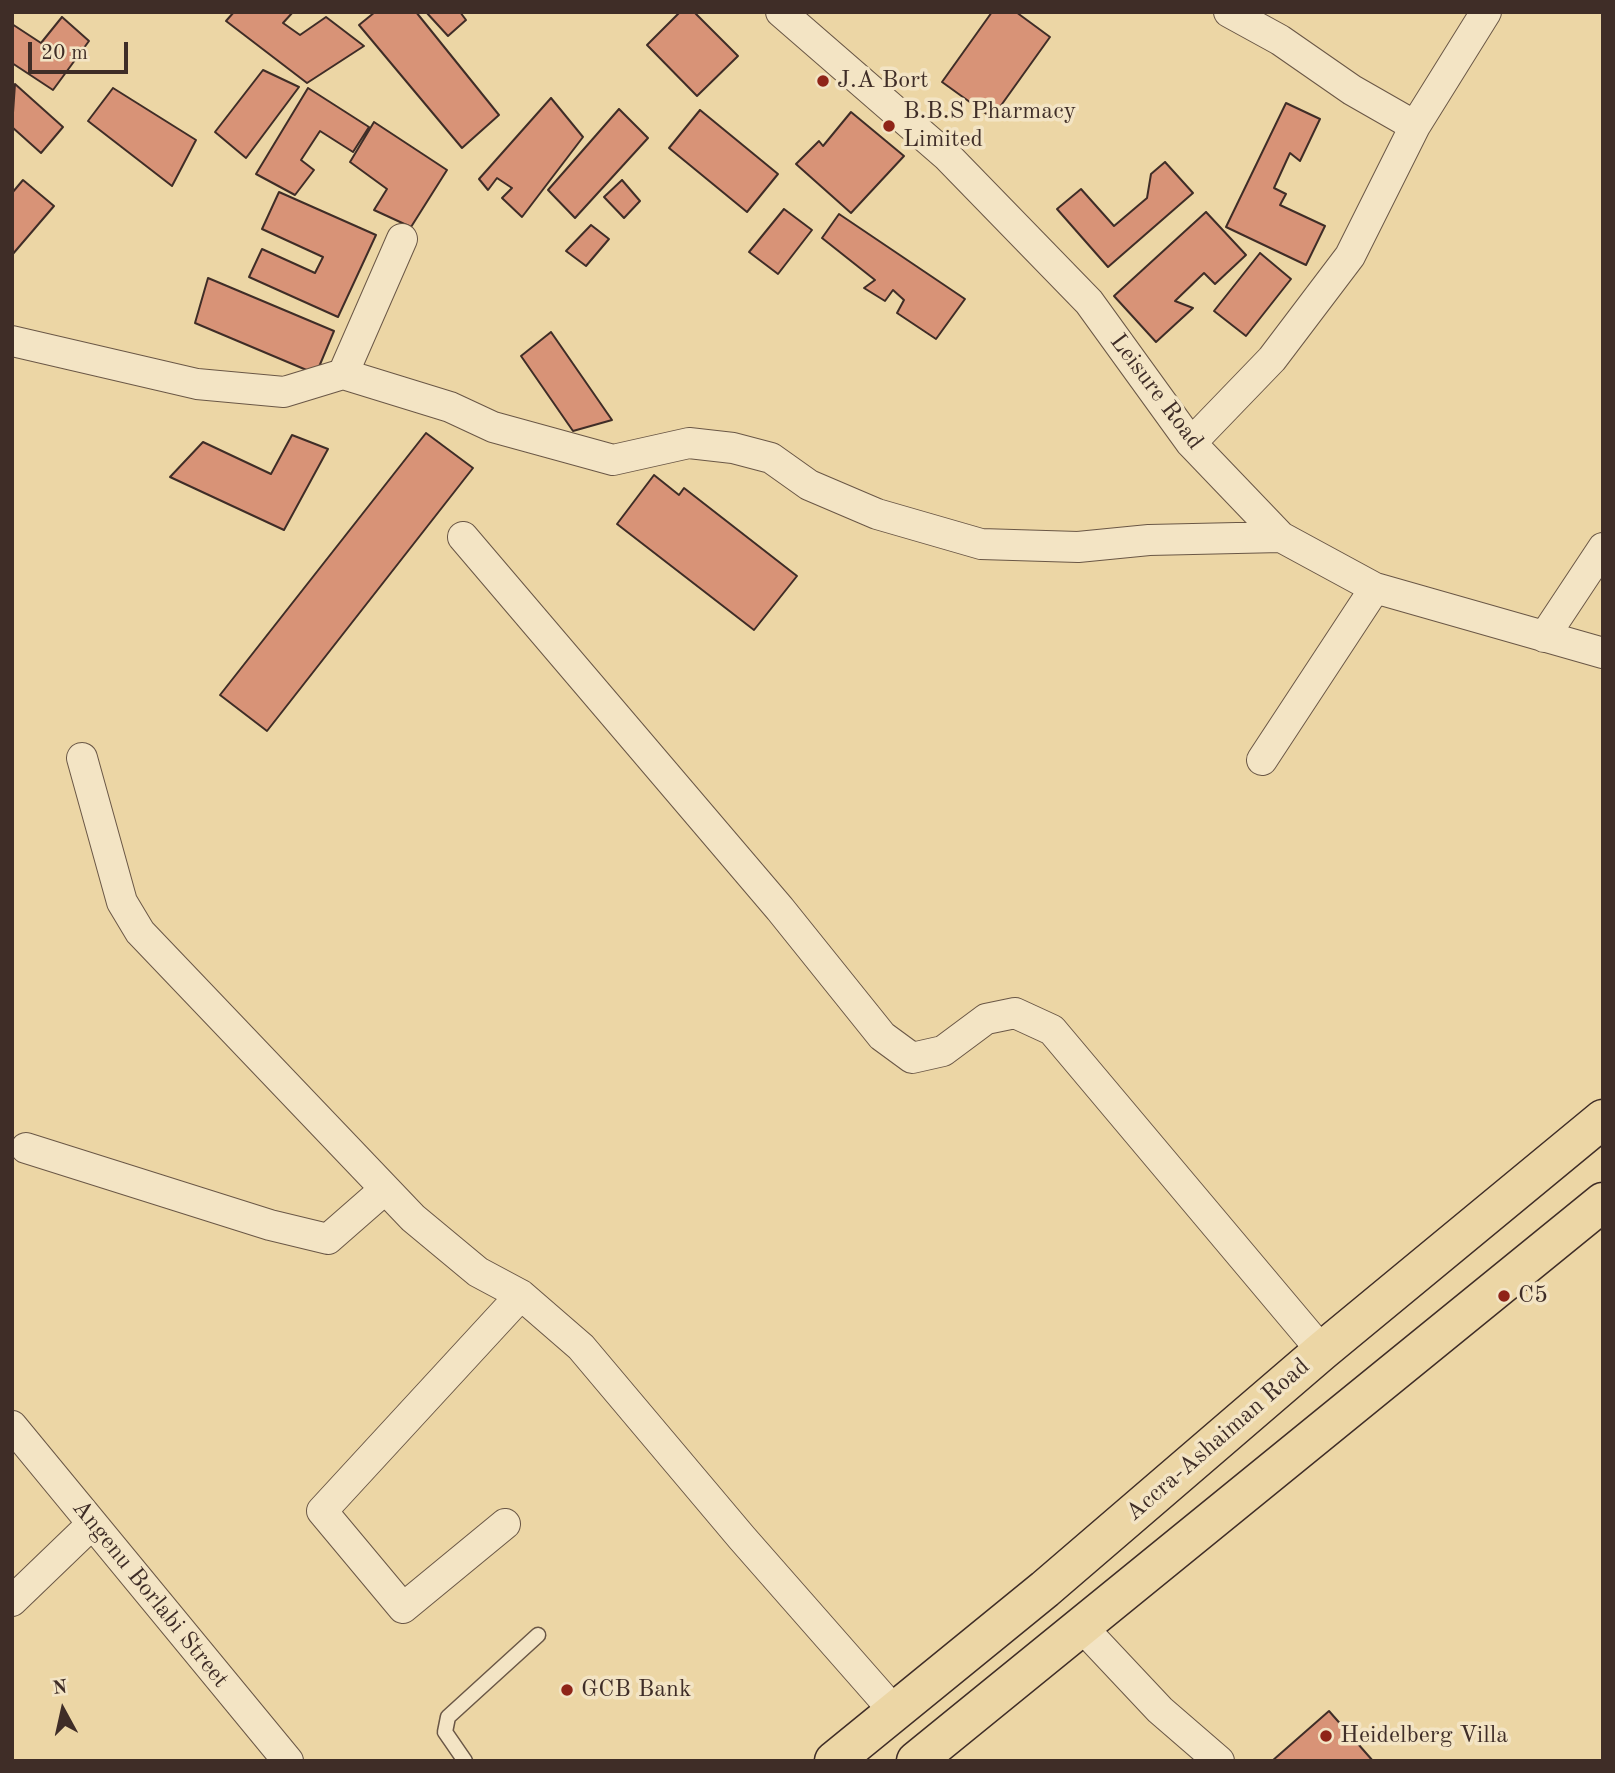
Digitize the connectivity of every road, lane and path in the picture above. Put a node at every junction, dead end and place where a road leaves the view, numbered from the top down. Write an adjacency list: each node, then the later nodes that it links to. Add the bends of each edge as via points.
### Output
1 (1229, 12): 4 (street)
2 (1486, 12): 4 (street)
3 (785, 14): 8 (street, Leisure Road, via 948,157 1089,302)
4 (1415, 125): 8 (street, via 1350,256 1272,359)
5 (402, 239): 7 (street)
6 (12, 341): 7 (street, via 197,384 284,392)
7 (342, 374): 10 (street, via 450,407 493,427 613,460 689,443 733,447 771,458 809,485 877,514 981,544 1079,547 1149,540)
8 (1191, 443): 10 (street, Leisure Road)
9 (463, 537): 22 (street, via 780,909 882,1036 912,1058 943,1051 986,1019 1005,1015 1015,1013 1052,1030)
10 (1281, 537): 12 (street, Leisure Road)
11 (1603, 548): 13 (street)
12 (1375, 588): 13 (street, Leisure Road); 16 (street)
13 (1544, 637): 14 (street, Leisure Road)
14 (1603, 653)
15 (82, 758): 19 (street, via 122,902 140,932)
16 (1262, 760)
17 (1603, 1119): 22 (main road, Accra-Ashaiman Road)
18 (26, 1148): 19 (street, via 328,1239)
19 (384, 1190): 21 (street, via 478,1272)
20 (1603, 1202): 27 (main road)
21 (521, 1295): 24 (street, via 322,1511 403,1608); 29 (street, via 580,1347)
22 (1322, 1351): 29 (main road, Accra-Ashaiman Road, via 1045,1589)
23 (12, 1426): 25 (street, Angenu Borlabi Street)
24 (505, 1524)
25 (91, 1525): 26 (street); 30 (street, Angenu Borlabi Street)
26 (12, 1601)
27 (1081, 1626): 33 (main road); 34 (street, via 1160,1710)
28 (538, 1635): 31 (lane, via 448,1717 445,1732)
29 (894, 1711): 32 (main road, Accra-Ashaiman Road)
30 (288, 1761)
31 (464, 1761)
32 (834, 1761)
33 (916, 1761)
34 (1219, 1761)

